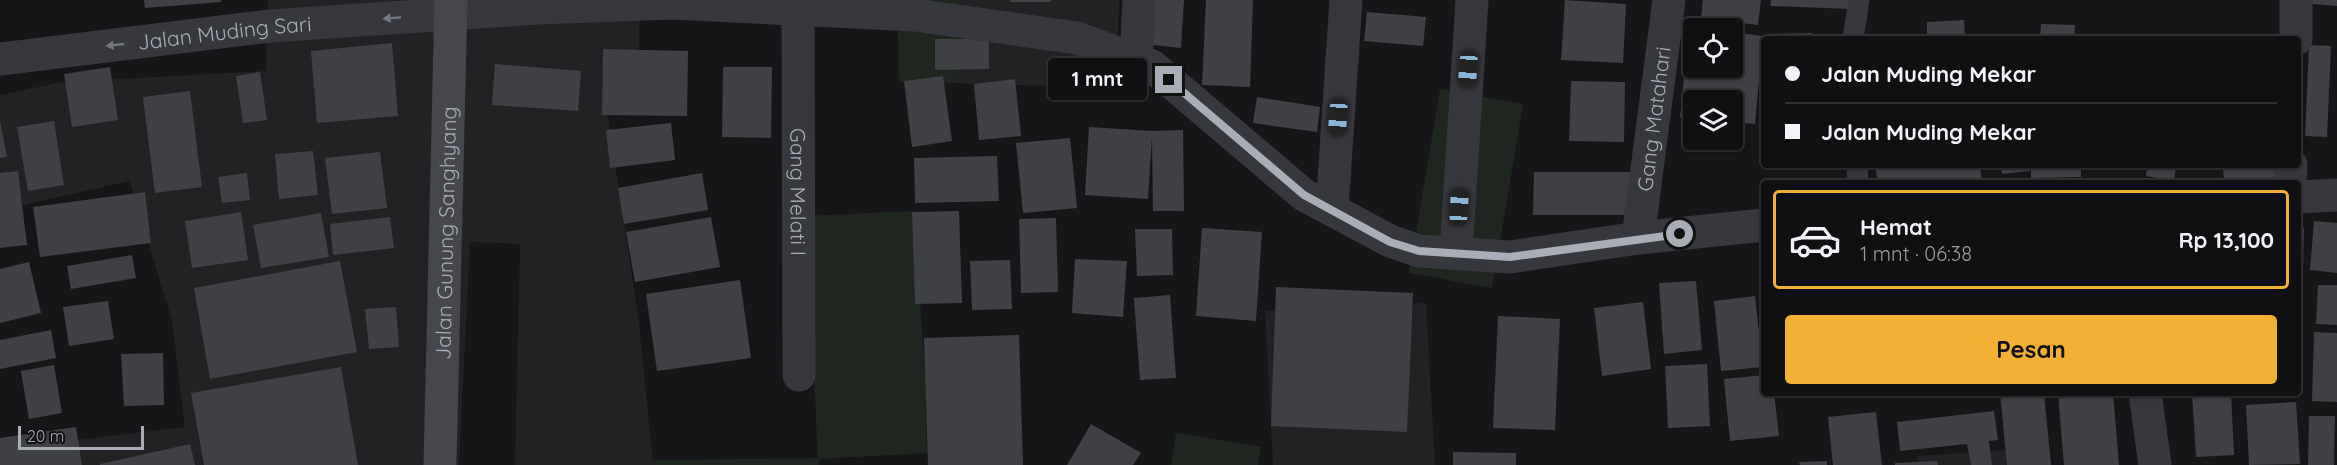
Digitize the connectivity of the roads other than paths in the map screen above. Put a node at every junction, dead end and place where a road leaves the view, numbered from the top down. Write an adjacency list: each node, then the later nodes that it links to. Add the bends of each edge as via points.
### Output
1 (1140, 0): 14 (street)
2 (1346, 0): 17 (street)
3 (1472, 0): 20 (street)
4 (1669, 0): 19 (street, Gang Matahari)
5 (1859, 0): 11 (lane)
6 (2296, 0): 12 (street)
7 (451, 7): 9 (street, Jalan Muding Sari, via 671,3); 10 (street, Jalan Muding Sari, one-way to 10); 23 (main road, Jalan Gunung Sanghyang)
8 (915, 8): 9 (street, Jalan Muding Sari); 14 (street, Jalan Muding Sari, via 1077,38)
9 (798, 9): 21 (street, Gang Melati I)
10 (270, 13): 13 (street, Jalan Muding Sari, one-way to 13)
11 (1853, 36)
12 (2296, 36)
13 (0, 59)
14 (1136, 60): 17 (street, Jalan Muding Sari, via 1152,66 1304,195)
15 (2337, 195): 16 (street)
16 (2301, 197)
17 (1332, 210): 20 (street, Jalan Muding Sari, via 1390,242 1419,251)
18 (1761, 225): 19 (street, Jalan Muding Sari)
19 (1638, 238): 20 (street, Jalan Muding Sari, via 1510,257)
20 (1456, 253)
21 (799, 375)
22 (2145, 396): 24 (street)
23 (440, 465)
24 (2155, 465)

